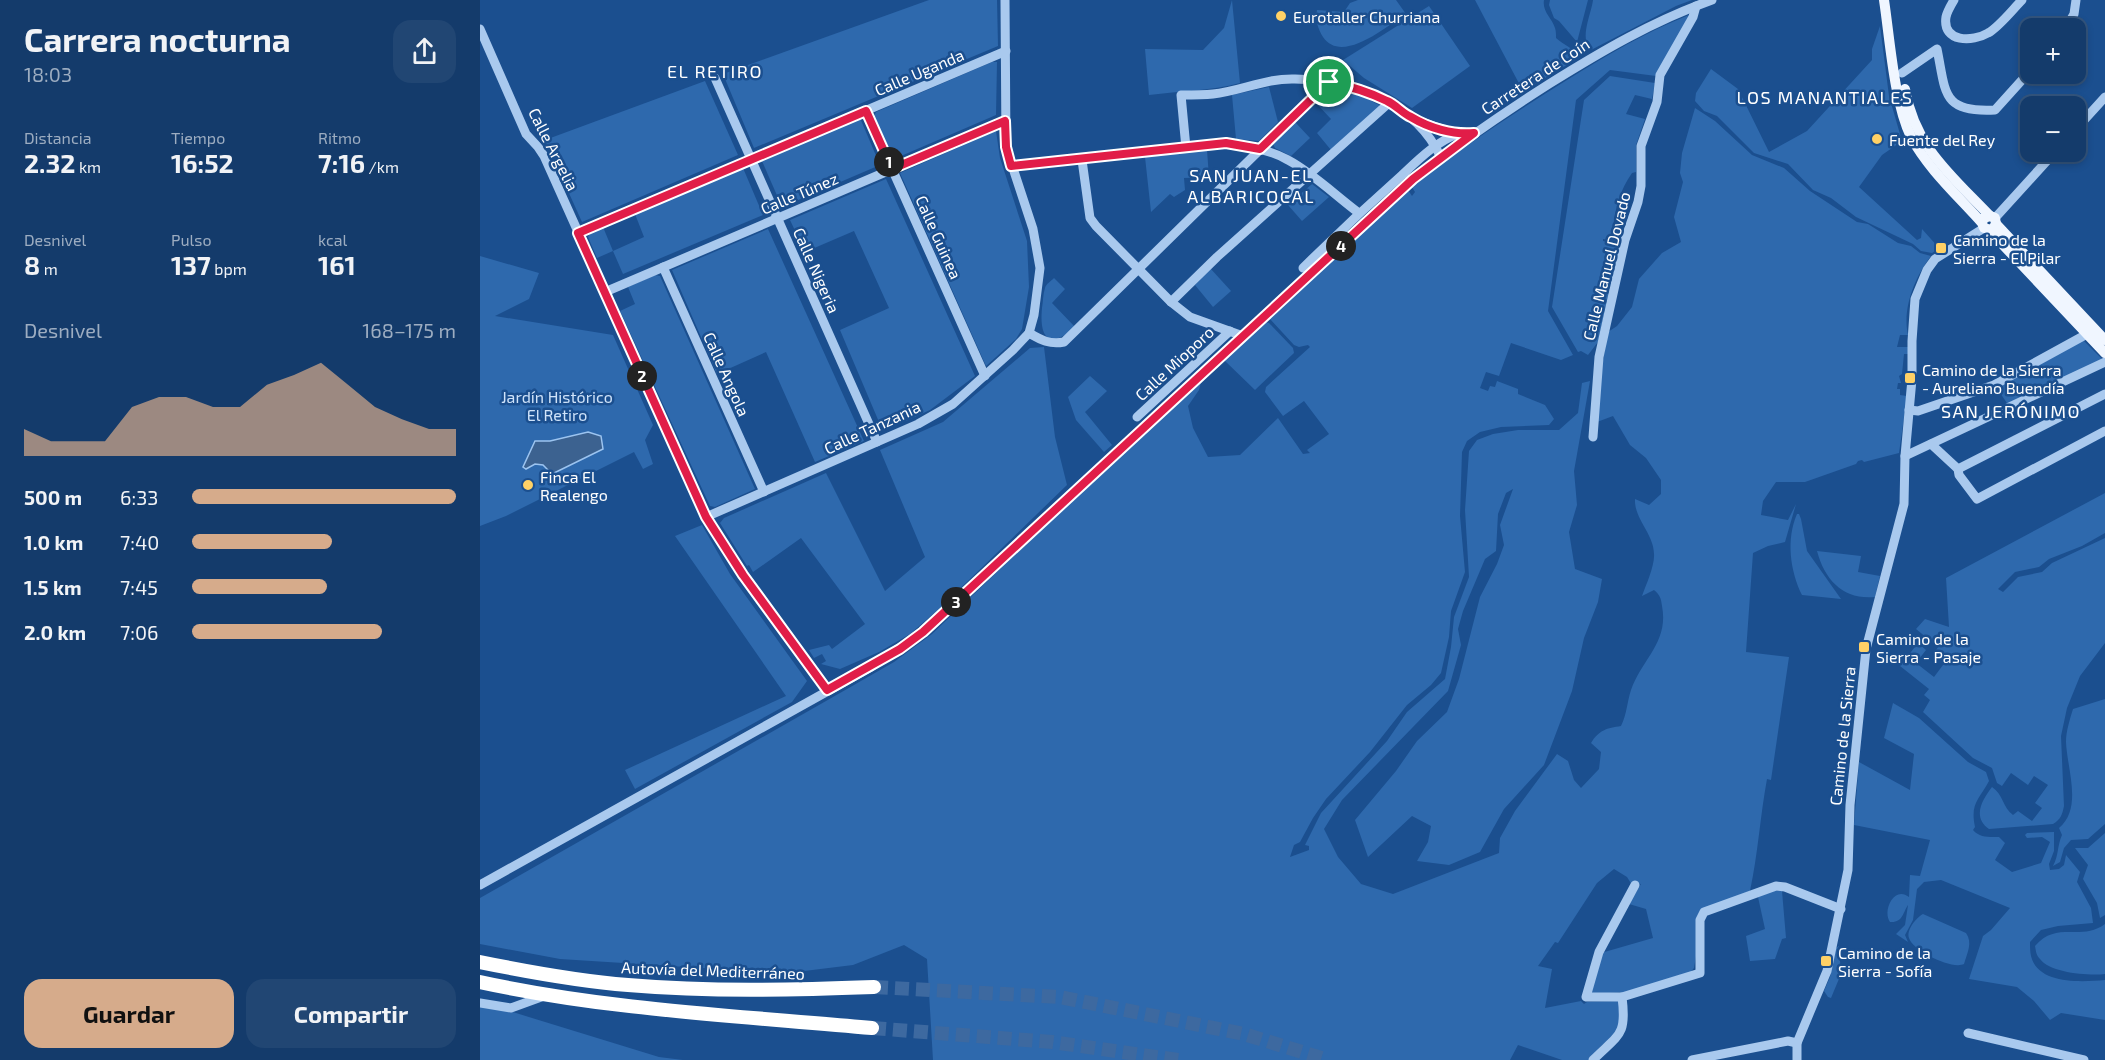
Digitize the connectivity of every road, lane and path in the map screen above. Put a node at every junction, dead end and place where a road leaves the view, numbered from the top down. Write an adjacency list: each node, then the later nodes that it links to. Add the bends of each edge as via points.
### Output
1 (1005, 0): 11 (street)
2 (1712, 0): 8 (street, Carretera de Coín)
3 (1884, 0): 36 (main road, via 1900,107 1911,136 1930,165)
4 (1891, 0): 12 (main road)
5 (1954, 0): 6 (street, via 1946,25 1950,33 1963,40 1989,33)
6 (2022, 0)
7 (2076, 0): 9 (street)
8 (1696, 6): 22 (street, Carretera de Coín, via 1604,49); 55 (street, Calle Manuel Dovado, via 1660,75 1657,102 1641,146 1638,202 1625,240 1599,357)
9 (2072, 18)
10 (480, 29): 37 (street, Calle Argelia, via 526,134 544,156)
11 (1006, 51): 18 (street, Calle Uganda); 21 (street)
12 (1902, 73): 15 (street, via 1937,49 1951,103 1986,111 1995,110); 36 (main road, via 1914,125 1925,145)
13 (715, 78): 28 (street, Calle Nigeria)
14 (1329, 82): 17 (street); 25 (street, via 1264,81 1214,94 1181,95); 26 (street)
15 (2020, 82)
16 (2105, 97): 20 (street)
17 (1390, 102): 19 (street); 33 (street)
18 (866, 111): 28 (street, Calle Uganda); 32 (street, Calle Guinea)
19 (1411, 118): 23 (street); 24 (street)
20 (2086, 118)
21 (1005, 121): 31 (street); 32 (street, Calle Túnez)
22 (1474, 133): 23 (street); 27 (street, Carretera de Coín)
23 (1458, 134): 24 (street)
24 (1436, 147): 27 (street); 34 (street)
25 (1186, 148): 26 (street, via 1226,143); 29 (street)
26 (1260, 149): 33 (street, via 1288,160); 40 (street)
27 (1441, 158): 46 (street, Carretera de Coín, via 1413,179)
28 (751, 160): 35 (street, Calle Nigeria); 37 (street, Calle Uganda)
29 (1082, 160): 31 (street); 40 (street, via 1090,218)
30 (2046, 162): 36 (street, Camino de la Sierra)
31 (1011, 166): 44 (street, via 1033,229 1040,268)
32 (892, 169): 35 (street, Calle Túnez); 50 (street, Calle Guinea)
33 (1310, 175): 34 (street); 42 (street)
34 (1359, 213): 39 (street)
35 (777, 219): 38 (street, Calle Túnez); 56 (street, Calle Nigeria)
36 (1989, 223): 45 (main road); 47 (main road); 52 (street, Camino de la Sierra, via 1935,259 1919,287 1913,312)
37 (578, 233): 41 (street, Calle Argelia)
38 (663, 267): 41 (street, Calle Túnez); 60 (street, Calle Angola)
39 (1303, 268)
40 (1139, 269): 42 (street); 44 (street, via 1064,342 1046,342)
41 (605, 292): 61 (street, Calle Argelia)
42 (1172, 302): 43 (street, via 1190,317)
43 (1230, 331): 46 (street); 53 (street, Calle Mioporo)
44 (1029, 333): 50 (street, Calle Tanzania)
45 (2087, 334): 48 (main road); 52 (street, via 1994,385 1918,411)
46 (1243, 336): 62 (street, Carretera de Coín, via 923,632 891,655)
47 (2105, 340)
48 (2105, 353)
49 (2105, 362): 57 (street)
50 (985, 376): 56 (street, Calle Tanzania, via 953,404)
51 (2105, 394): 59 (street)
52 (1909, 410): 58 (street, Camino de la Sierra)
53 (1137, 417)
54 (2105, 431): 59 (street, via 1977,499)
55 (1593, 437)
56 (877, 442): 60 (street, Calle Tanzania)
57 (1931, 444): 58 (street); 59 (street)
58 (1905, 456): 65 (street, Camino de la Sierra, via 1904,504 1866,649 1850,805 1848,870)
59 (1958, 469)
60 (764, 492): 61 (street, Calle Tanzania)
61 (706, 517): 62 (street, Calle Argelia)
62 (827, 690): 63 (street, Carretera de Coín)
63 (480, 885)
64 (1635, 885): 70 (street, via 1599,952 1586,997)
65 (1841, 909): 70 (street, via 1776,886 1704,912 1700,920 1700,973); 74 (street, Camino de la Sierra, via 1827,971)
66 (480, 962): 68 (highway, Autovía del Mediterráneo, via 574,979 659,987)
67 (480, 982): 69 (highway)
68 (874, 987)
69 (546, 995): 71 (street, via 511,1008); 72 (highway)
70 (1622, 997): 75 (street, via 1622,1032)
71 (480, 1003)
72 (872, 1028)
73 (1968, 1033): 78 (street)
74 (1797, 1043): 76 (street, via 1788,1041); 77 (street, Camino de la Sierra)
75 (1593, 1060)
76 (1692, 1060)
77 (1797, 1060)
78 (2084, 1060)

